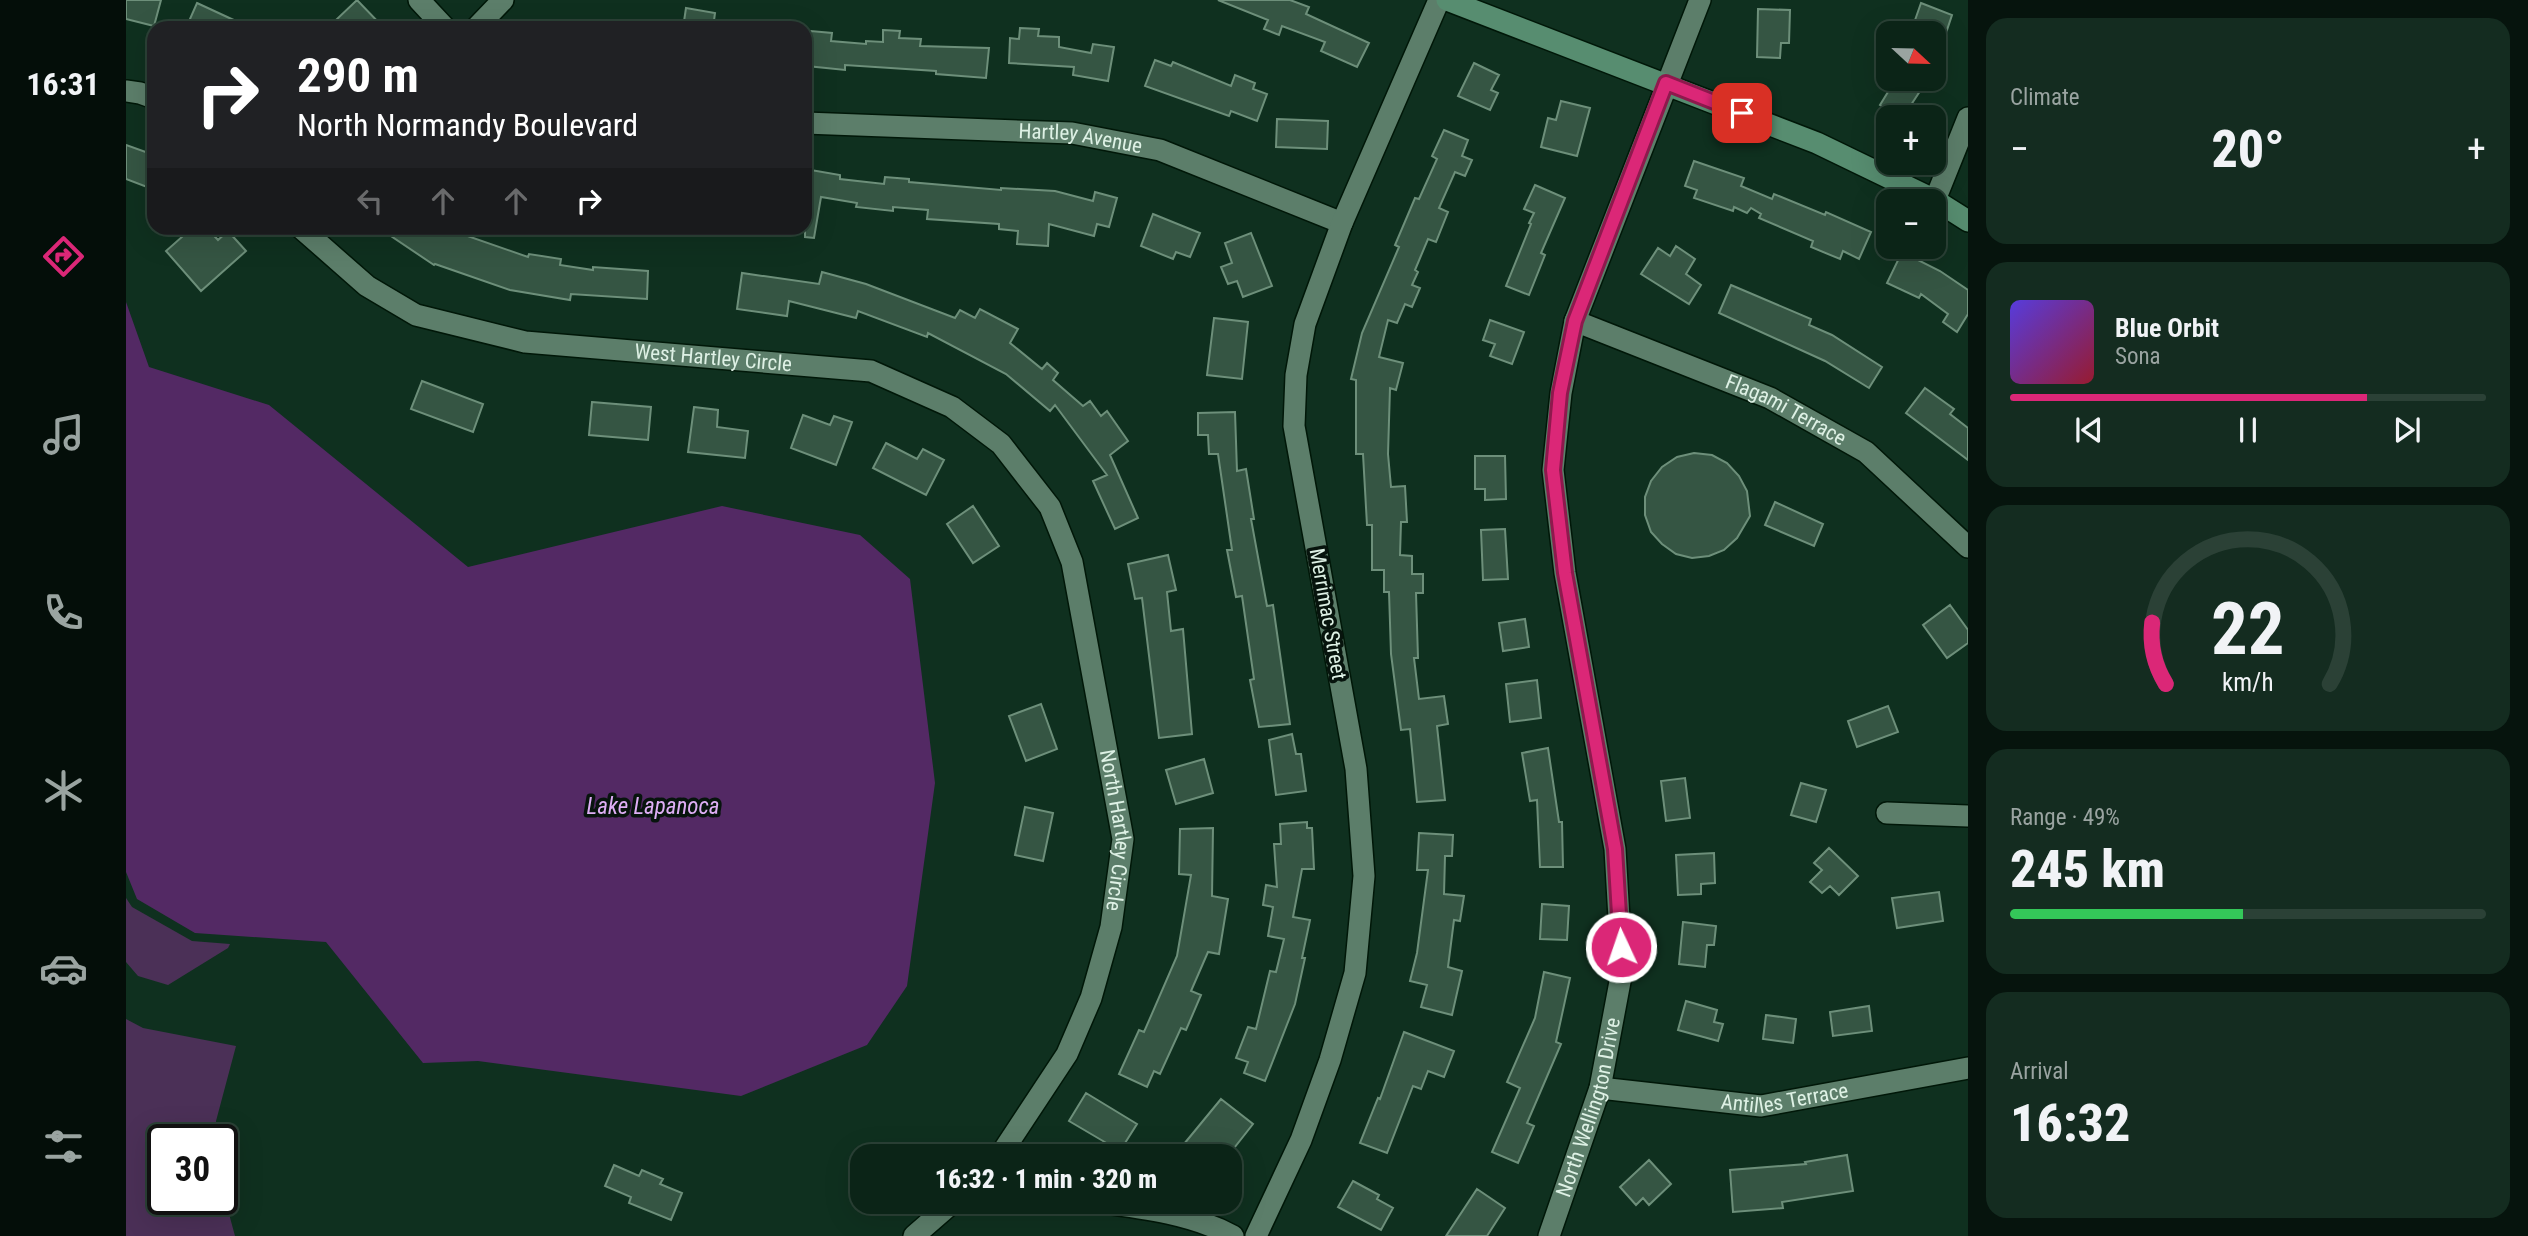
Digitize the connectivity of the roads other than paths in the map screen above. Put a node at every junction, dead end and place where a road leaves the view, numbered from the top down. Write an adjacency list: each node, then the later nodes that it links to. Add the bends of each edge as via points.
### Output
1 (419, 0): 6 (street)
2 (503, 0): 7 (street)
3 (1439, 0): 17 (street, Merrimac Street)
4 (1447, 0): 8 (street)
5 (1700, 0): 8 (street, North Wellington Drive)
6 (438, 21)
7 (483, 21)
8 (1666, 83): 13 (street, via 1818,143); 19 (street, North Wellington Drive)
9 (126, 91): 10 (street)
10 (147, 96)
11 (1968, 118): 14 (street)
12 (812, 123): 17 (street, Hartley Avenue, via 1085,136 1160,150)
13 (1912, 189)
14 (1939, 189)
15 (1946, 207): 16 (street)
16 (1968, 221)
17 (1342, 223): 31 (street, Merrimac Street, via 1305,324 1294,426 1356,769 1364,876 1355,973 1330,1060 1301,1139)
18 (308, 235): 21 (street, West Hartley Circle, via 367,286 416,315 525,342 871,370 952,407 1001,443 1050,507)
19 (1575, 321): 20 (street, Flagami Terrace, via 1770,398 1866,452); 25 (street, North Wellington Drive, via 1560,393 1553,470 1565,573 1615,849 1622,971)
20 (1968, 547)
21 (1072, 562): 26 (street, North Hartley Circle, via 1123,839 1111,928 1091,998 1067,1054)
22 (1887, 813): 23 (street)
23 (1968, 816)
24 (1968, 1068): 25 (street, Antilles Terrace, via 1761,1106)
25 (1600, 1088): 32 (street, North Wellington Drive)
26 (1008, 1144)
27 (939, 1214): 29 (street)
28 (1171, 1214): 30 (street)
29 (914, 1236)
30 (1233, 1236)
31 (1256, 1236)
32 (1549, 1236)

